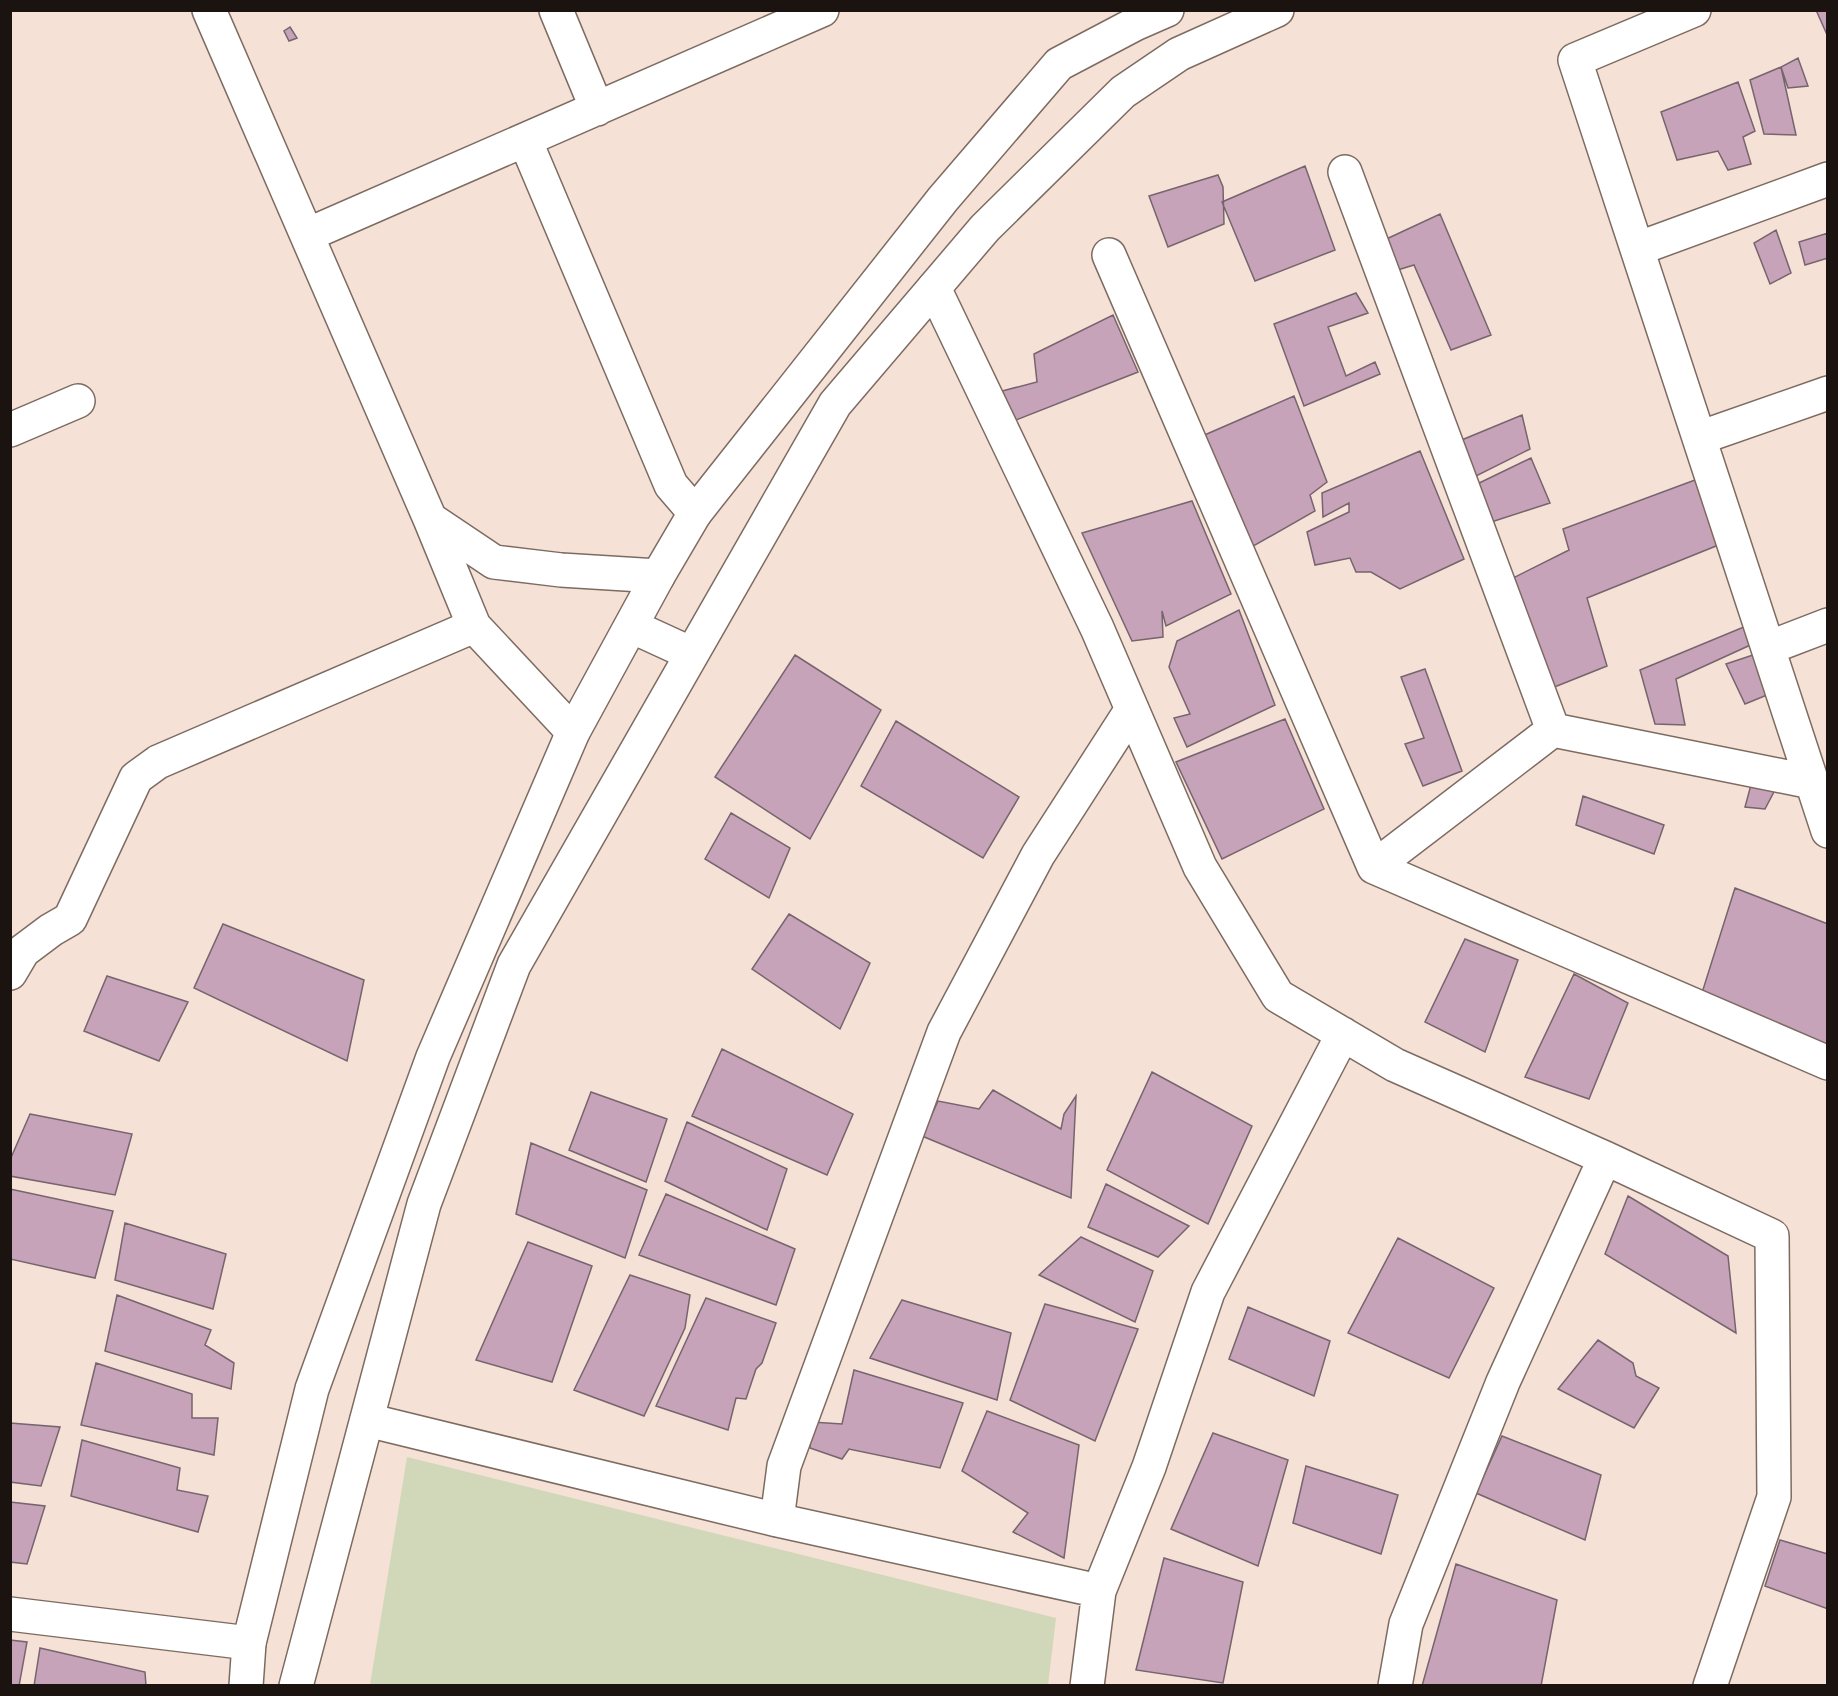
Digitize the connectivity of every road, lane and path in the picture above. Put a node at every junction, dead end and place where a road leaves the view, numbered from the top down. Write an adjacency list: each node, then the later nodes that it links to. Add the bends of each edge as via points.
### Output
1 (209, 10): 11 (street)
2 (556, 10): 7 (street)
3 (822, 10): 7 (street)
4 (1167, 10): 19 (street, via 1059,64 943,199)
5 (1277, 10): 14 (street, via 1179,54 1123,92 986,228)
6 (1694, 10): 12 (street, via 1575,60)
7 (597, 109): 8 (street)
8 (525, 140): 11 (street); 19 (street, via 671,485)
9 (1345, 172): 28 (street)
10 (1827, 179): 12 (street)
11 (307, 235): 20 (street)
12 (1637, 249): 18 (street)
13 (1109, 255): 32 (street)
14 (934, 288): 26 (street, via 835,404); 27 (street, via 1097,628)
15 (1827, 393): 18 (street)
16 (78, 401): 17 (street)
17 (10, 430)
18 (1699, 438): 25 (street)
19 (695, 513): 21 (street)
20 (430, 519): 21 (street, via 494,562); 23 (street)
21 (658, 576): 24 (street)
22 (1827, 625): 25 (street)
23 (474, 626): 29 (street); 33 (street, via 158,762 136,778 70,919 23,951)
24 (632, 626): 26 (street); 29 (street)
25 (1768, 648): 30 (street)
26 (692, 654): 37 (street, via 514,965 424,1204)
27 (1132, 710): 34 (street, via 1200,867 1278,996); 38 (street, via 1038,855 944,1032 784,1466)
28 (1553, 730): 30 (street); 32 (street)
29 (573, 732): 41 (street, via 433,1057 312,1389)
30 (1812, 782): 31 (street)
31 (1827, 831)
32 (1374, 867): 35 (street)
33 (10, 973)
34 (1343, 1034): 36 (street, via 1395,1065); 39 (street, via 1208,1292 1149,1467)
35 (1827, 1063)
36 (1605, 1158): 45 (street, via 1503,1382 1406,1624); 46 (street, via 1772,1236 1774,1497)
37 (367, 1420): 38 (street); 43 (street)
38 (777, 1520): 39 (street)
39 (1099, 1592): 44 (street)
40 (10, 1614): 41 (street)
41 (249, 1643): 42 (street)
42 (246, 1686)
43 (296, 1686)
44 (1087, 1686)
45 (1395, 1686)
46 (1710, 1686)

